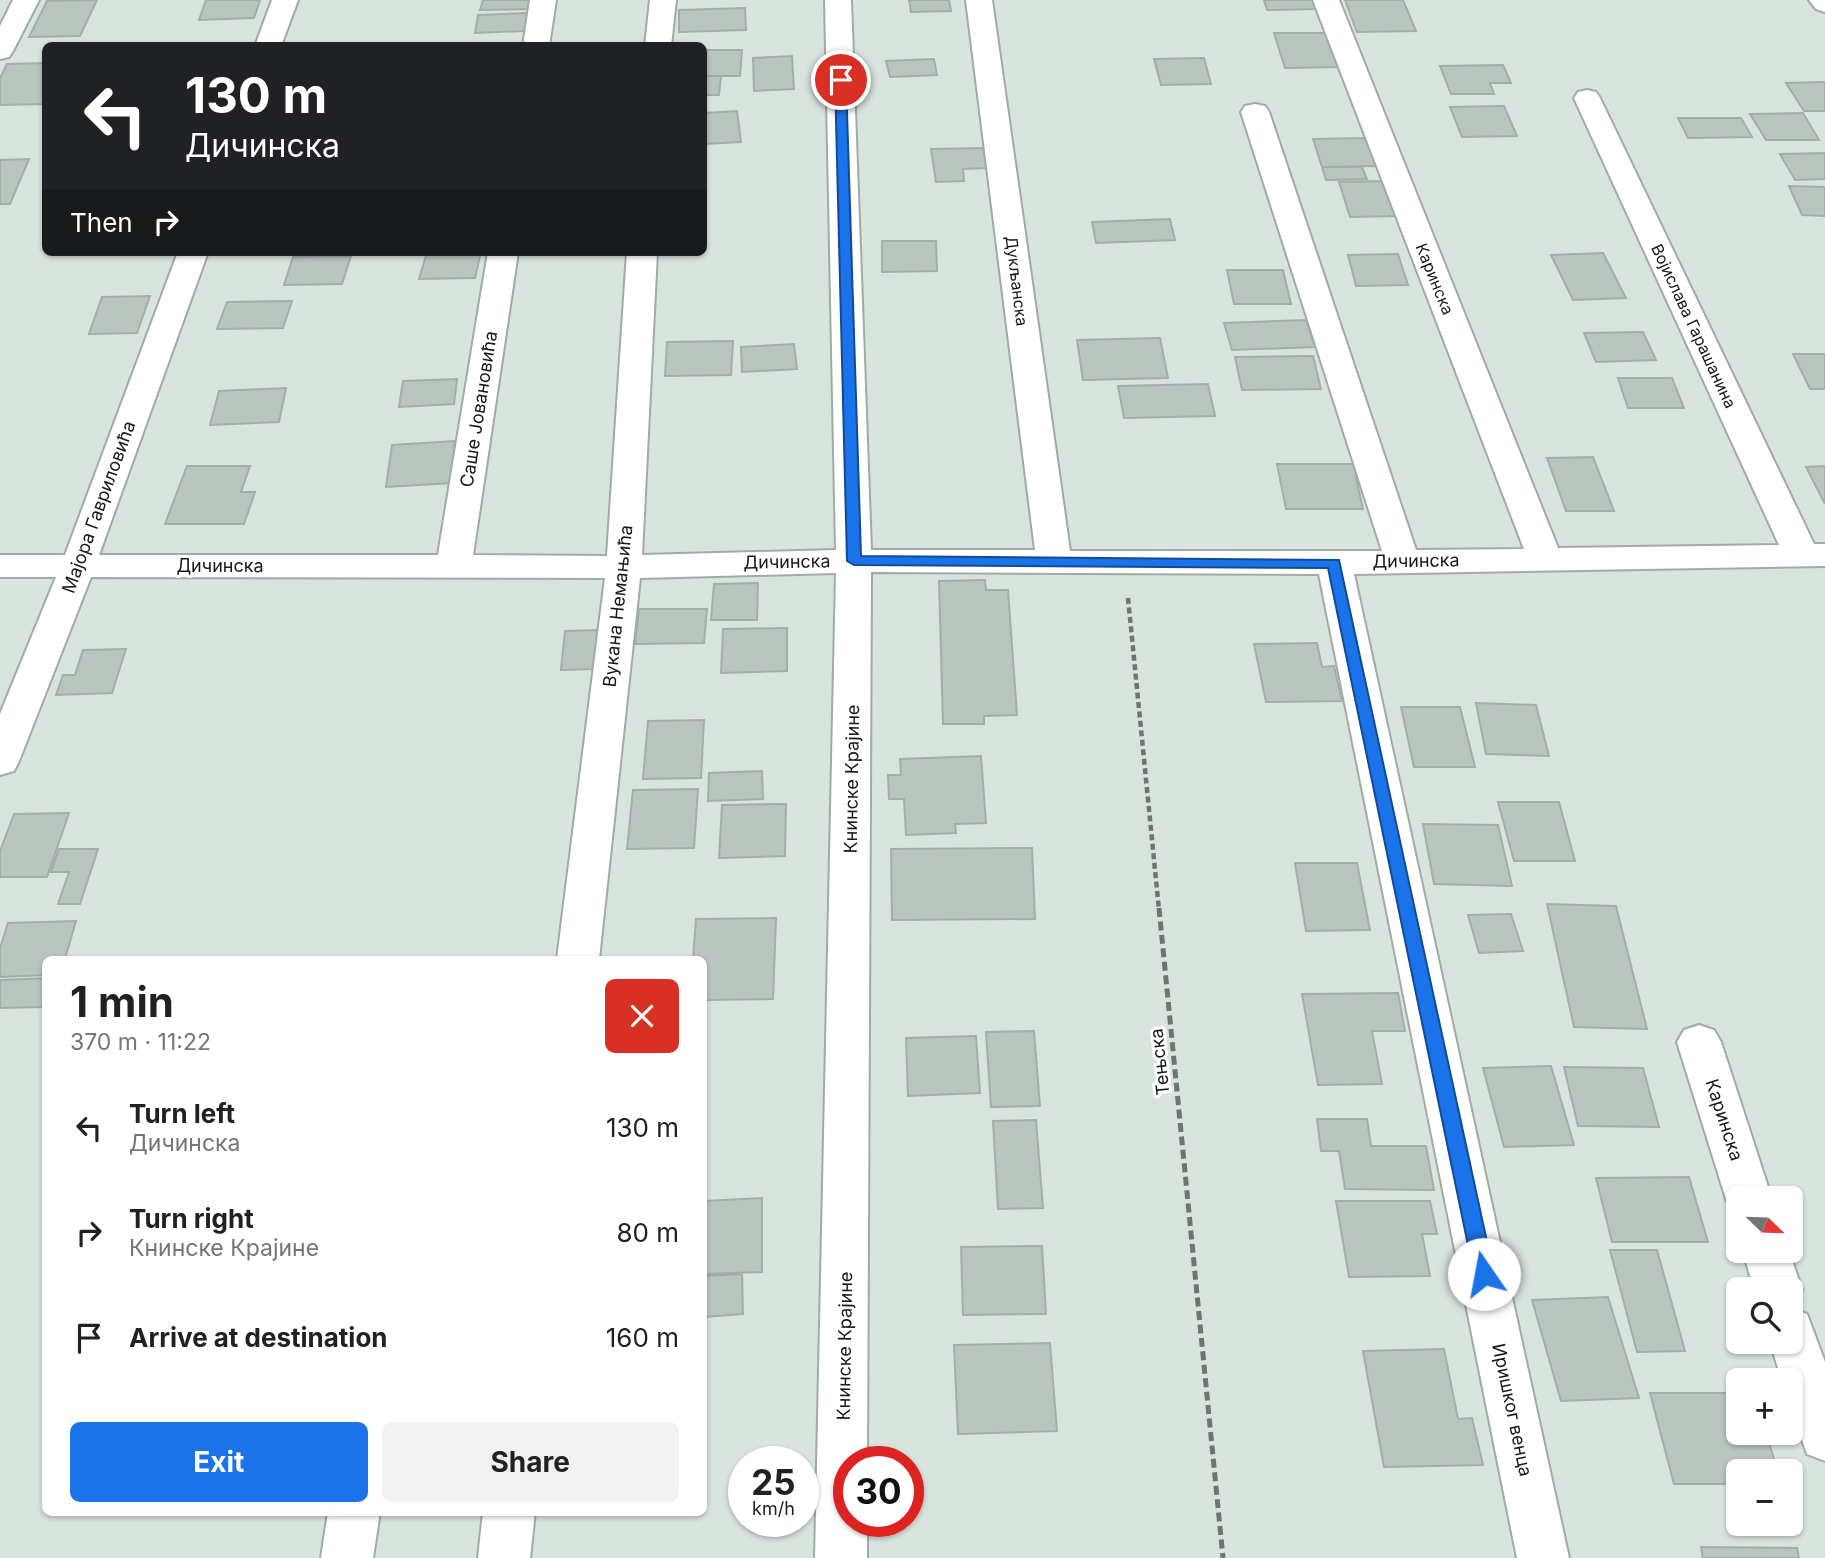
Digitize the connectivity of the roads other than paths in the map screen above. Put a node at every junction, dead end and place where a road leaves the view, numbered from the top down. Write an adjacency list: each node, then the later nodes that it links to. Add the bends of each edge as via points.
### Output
1 (26, 0): 11 (street)
2 (285, 0): 8 (street)
3 (543, 0): 9 (street)
4 (663, 0): 10 (street)
5 (838, 0): 19 (street, Книнске Крајине)
6 (979, 0): 20 (street, Дукљанска)
7 (1326, 0): 18 (street, Каринска)
8 (269, 42)
9 (537, 42)
10 (658, 42)
11 (0, 51)
12 (1587, 98): 17 (street, Војислава Гарашанина)
13 (1255, 112): 21 (street)
14 (192, 256): 24 (street, Мајора Гавриловића)
15 (502, 256): 25 (street, Саше Јовановића)
16 (642, 256): 26 (street, Вукана Немањића)
17 (1813, 554): 18 (street, Дичинска)
18 (1545, 558): 21 (street, Дичинска)
19 (854, 561): 20 (street, Дичинска); 26 (street, Дичинска); 37 (street, Книнске Крајине)
20 (1054, 562): 22 (street, Дичинска)
21 (1403, 562): 22 (street, Дичинска)
22 (1334, 563): 38 (street, Иришког венца)
23 (0, 566): 24 (street, Дичинска)
24 (78, 566): 25 (street, Дичинска); 27 (street, Мајора Гавриловића)
25 (454, 566): 26 (street, Дичинска)
26 (624, 567): 28 (street, Вукана Немањића)
27 (0, 761)
28 (578, 956)
29 (1699, 1042): 30 (street, Каринска)
30 (1745, 1186)
31 (1798, 1354): 32 (street)
32 (1825, 1438)
33 (353, 1516): 35 (street)
34 (508, 1516): 36 (street)
35 (347, 1558)
36 (503, 1558)
37 (841, 1558)
38 (1543, 1558)

